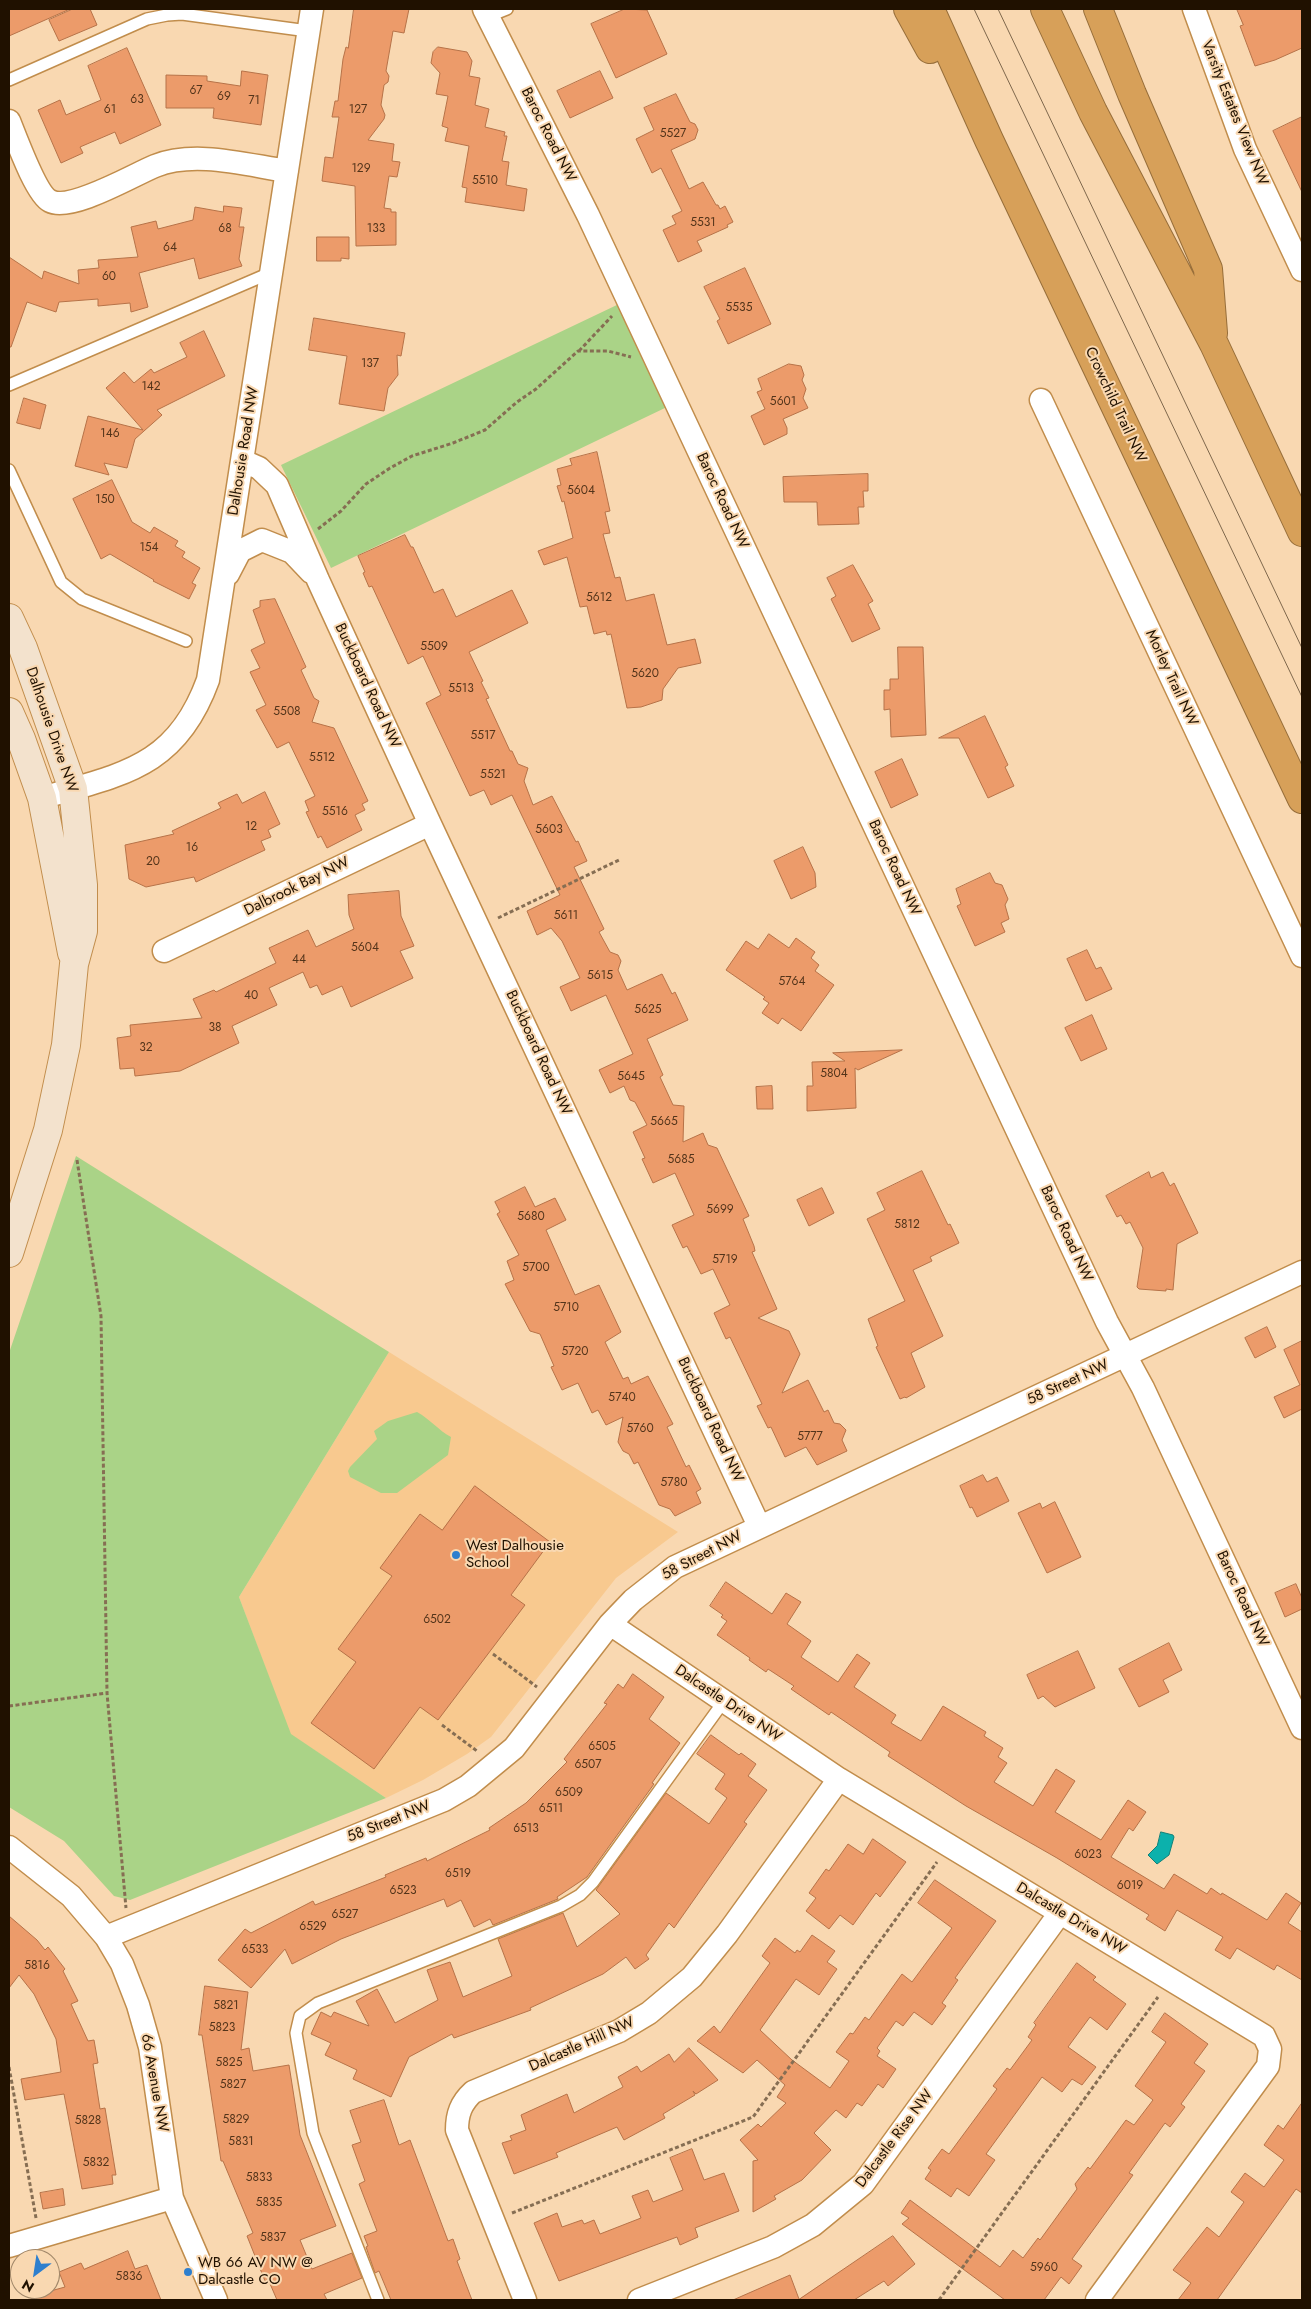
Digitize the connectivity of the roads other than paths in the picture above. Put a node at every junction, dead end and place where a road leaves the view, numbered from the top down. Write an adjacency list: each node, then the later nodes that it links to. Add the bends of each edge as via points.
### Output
1 (312, 9): 8 (street, Dalhousie Road NW)
2 (908, 9): 11 (highway, via 956,97)
3 (930, 9): 11 (highway, Crowchild Trail NW)
4 (1045, 9): 16 (highway, via 1094,112)
5 (1098, 9): 16 (highway, via 1208,269)
6 (1194, 9): 13 (street, Varsity Estates View NW, via 1245,149)
7 (492, 12): 36 (street, Baroc Road NW, via 1107,1322)
8 (308, 31): 9 (lane, via 182,14 167,15 146,19); 12 (street, Dalhousie Road NW)
9 (9, 80)
10 (9, 121): 12 (street, via 39,191 57,204 74,202 157,165 185,158)
11 (989, 140): 29 (highway, Crowchild Trail NW)
12 (287, 171): 15 (street, Dalhousie Road NW)
13 (1294, 228): 14 (street, Varsity Estates View NW)
14 (1302, 270)
15 (270, 273): 17 (lane); 19 (street, Dalhousie Road NW)
16 (1214, 344): 21 (highway)
17 (9, 385)
18 (1041, 400): 32 (street, Morley Trail NW)
19 (243, 461): 22 (street, Buckboard Road NW, via 259,468 278,485); 23 (street, Dalhousie Road NW)
20 (9, 470): 25 (lane, via 61,582 82,599)
21 (1302, 532)
22 (318, 580): 23 (street, Buckboard Road NW, via 292,552 262,540 240,551); 30 (street, Buckboard Road NW)
23 (223, 584): 27 (street, Dalhousie Road NW, via 208,680 184,728 138,768)
24 (9, 618): 27 (street, Dalhousie Drive NW)
25 (186, 641)
26 (9, 712): 28 (street, Dalhousie Drive NW)
27 (73, 789): 28 (street, Dalhousie Road NW); 33 (street, Dalhousie Drive NW, via 84,885 83,931)
28 (42, 798): 33 (street, Dalhousie Drive NW)
29 (1302, 799)
30 (430, 824): 31 (street, Dalbrook Bay NW); 37 (street, Buckboard Road NW)
31 (164, 951)
32 (1302, 956)
33 (74, 964): 34 (street, Dalhousie Drive NW, via 66,1044 48,1130)
34 (9, 1253)
35 (1302, 1272): 36 (street, 58 Street NW)
36 (1127, 1356): 37 (street, 58 Street NW); 40 (street, Baroc Road NW)
37 (759, 1526): 38 (street, 58 Street NW, via 675,1567 633,1600)
38 (610, 1624): 39 (street, Dalcastle Drive NW); 44 (street, 58 Street NW, via 514,1748 468,1786 435,1804)
39 (724, 1701): 41 (street, Dalcastle Drive NW); 49 (lane, via 580,1896 318,2003 300,2016 296,2032 313,2133)
40 (1302, 1728)
41 (839, 1779): 43 (street, Dalcastle Drive NW); 50 (street, Dalcastle Hill NW, via 728,1934 692,1977 650,2014 619,2031 473,2092 465,2099 457,2118 457,2130)
42 (9, 1847): 44 (street, 66 Avenue NW, via 71,1896)
43 (1060, 1913): 47 (street, Dalcastle Drive NW, via 1258,2031 1270,2049 1264,2074); 51 (street, Dalcastle Rise NW, via 863,2184 813,2225 773,2247)
44 (106, 1936): 45 (street, 66 Avenue NW, via 122,1964 150,2047)
45 (172, 2198): 46 (street); 48 (street, 66 Avenue NW)
46 (9, 2246)
47 (1106, 2297)
48 (216, 2300)
49 (378, 2300)
50 (525, 2300)
51 (639, 2300)

